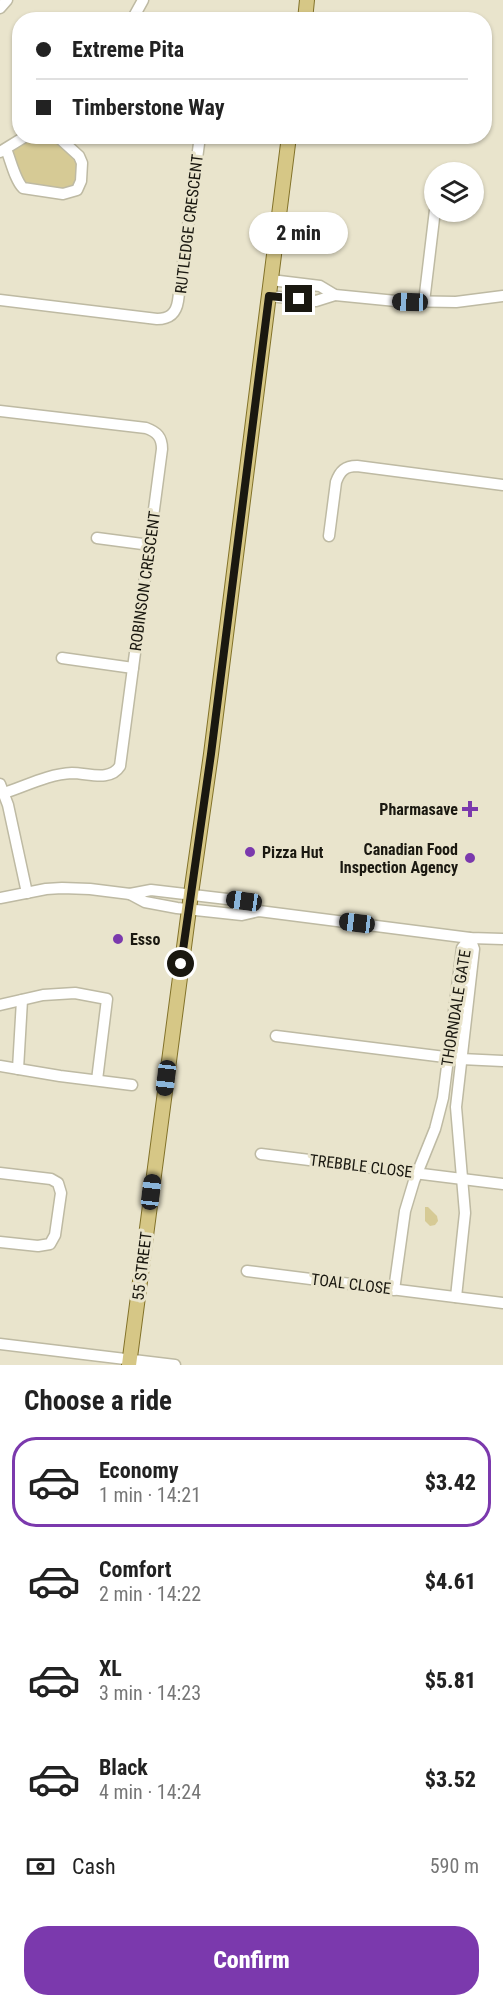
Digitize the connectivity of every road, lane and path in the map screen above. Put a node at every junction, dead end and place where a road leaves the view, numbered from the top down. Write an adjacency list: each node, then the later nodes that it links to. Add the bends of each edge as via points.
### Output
1 (7, 0): 2 (street)
2 (0, 8)
3 (66, 144): 6 (street, via 82,163 80,186 69,194 23,188)
4 (199, 144): 12 (street, RUTLEDGE CRESCENT, via 178,302 172,315 157,319)
5 (289, 144): 8 (main road, 55 STREET)
6 (3, 150)
7 (434, 222): 13 (street)
8 (271, 280): 9 (street, via 320,286); 10 (main road, 55 STREET)
9 (334, 295): 10 (street, via 316,301); 13 (street)
10 (269, 296): 24 (main road, 55 STREET)
11 (503, 296): 13 (street)
12 (0, 300)
13 (424, 302)
14 (0, 411): 18 (street, ROBINSON CRESCENT, via 146,428 157,433 162,448)
15 (503, 485): 16 (street, via 347,467 336,482)
16 (329, 536)
17 (97, 538): 18 (street)
18 (150, 545): 20 (street, ROBINSON CRESCENT)
19 (62, 658): 20 (street)
20 (133, 668): 21 (street, ROBINSON CRESCENT, via 117,770 106,775 62,774)
21 (2, 788): 22 (street)
22 (27, 893): 23 (street, via 76,888); 25 (street)
23 (130, 894): 24 (street, via 151,890); 26 (street, via 145,902)
24 (190, 894): 26 (main road, 55 STREET); 27 (street, via 244,901)
25 (0, 898)
26 (188, 909): 27 (street, via 242,915); 55 (main road, 55 STREET)
27 (259, 911): 28 (street)
28 (470, 938): 29 (street); 30 (street, THORNDALE GATE, via 462,948); 32 (street, THORNDALE GATE, via 474,949)
29 (503, 939)
30 (456, 998): 32 (street); 35 (street, THORNDALE GATE)
31 (22, 1000): 33 (street); 39 (street); 40 (street, via 75,993 107,999)
32 (469, 1000): 36 (street, THORNDALE GATE)
33 (0, 1005)
34 (276, 1036): 35 (street)
35 (448, 1057): 36 (street); 42 (street, THORNDALE GATE)
36 (461, 1059): 37 (street); 43 (street, THORNDALE GATE)
37 (503, 1061)
38 (0, 1066): 39 (street)
39 (18, 1069): 40 (street)
40 (98, 1080): 41 (street)
41 (132, 1084)
42 (439, 1115): 43 (street); 46 (street, THORNDALE GATE)
43 (456, 1118): 47 (street, THORNDALE GATE)
44 (261, 1154): 46 (street, TREBBLE CLOSE)
45 (0, 1173): 49 (street, via 51,1179 61,1193 56,1235 50,1244)
46 (417, 1173): 47 (street, TREBBLE CLOSE); 51 (street, THORNDALE GATE, via 403,1220)
47 (462, 1179): 48 (street, TREBBLE CLOSE); 52 (street, THORNDALE GATE, via 464,1227)
48 (503, 1184)
49 (0, 1242)
50 (247, 1271): 51 (street, TOAL CLOSE)
51 (394, 1290): 52 (street, TOAL CLOSE)
52 (456, 1297): 53 (street, TOAL CLOSE)
53 (503, 1303)
54 (0, 1344): 55 (street)
55 (129, 1362): 56 (street)
56 (175, 1365)

